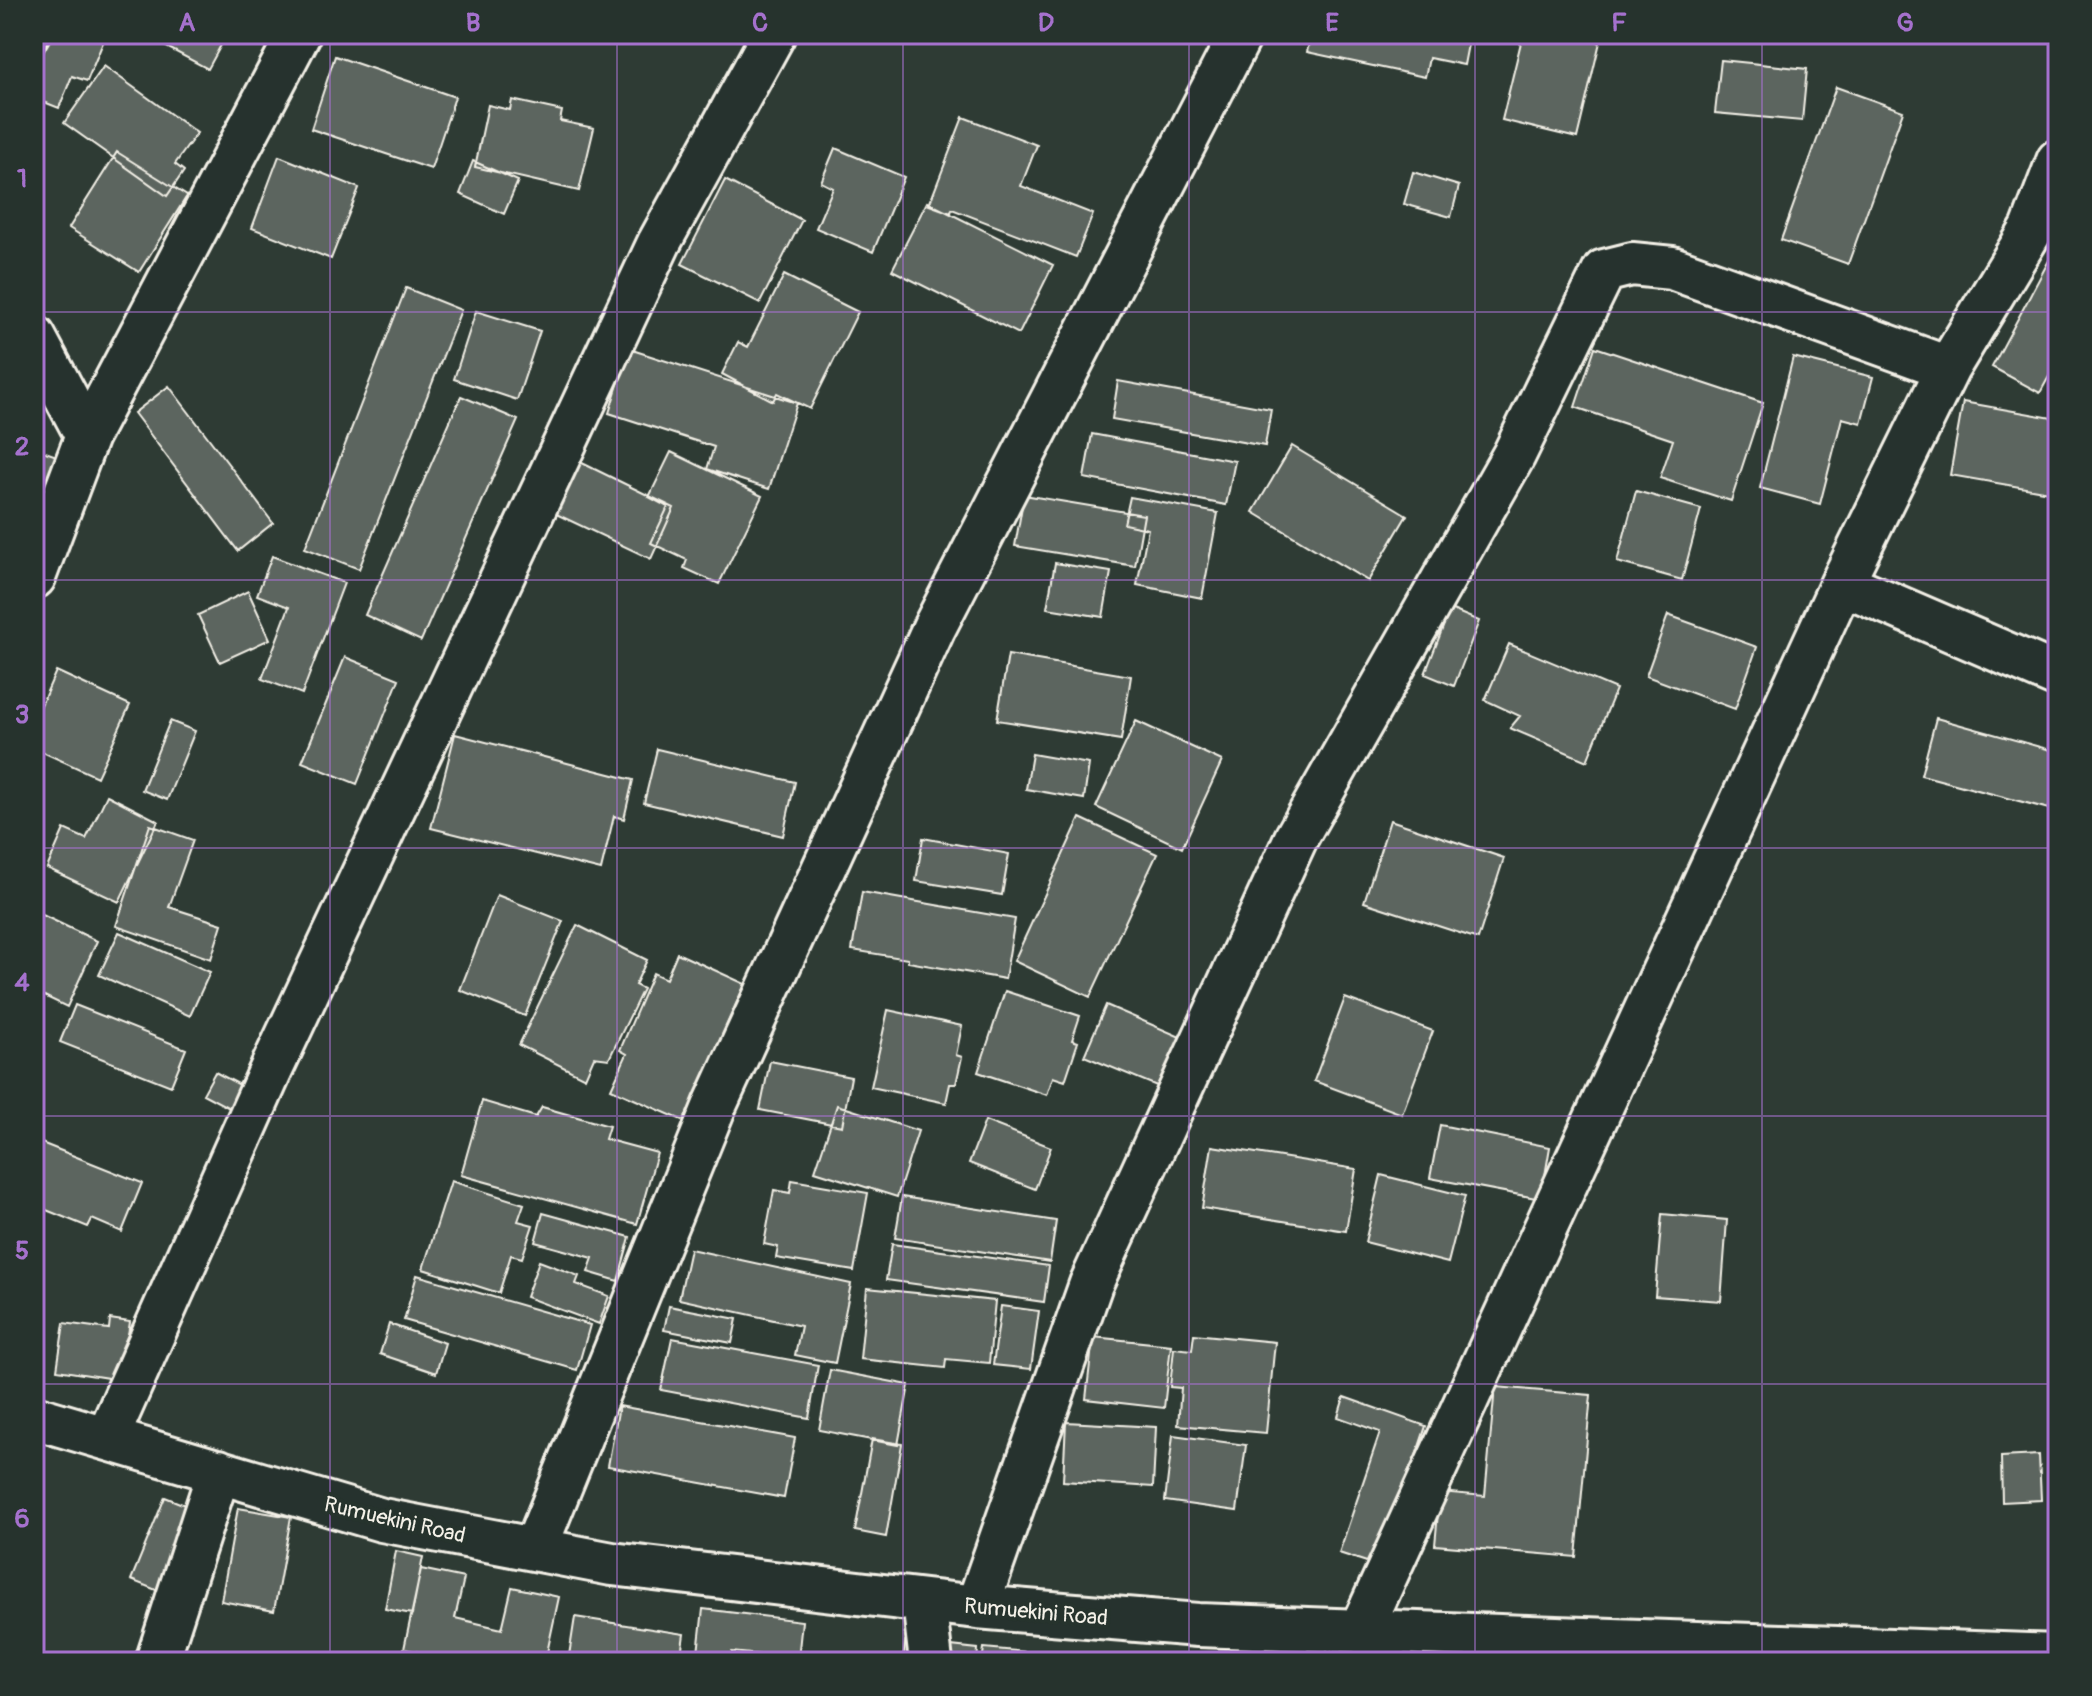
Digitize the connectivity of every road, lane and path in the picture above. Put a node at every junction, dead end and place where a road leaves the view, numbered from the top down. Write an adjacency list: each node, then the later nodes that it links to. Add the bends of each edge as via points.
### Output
1 (299, 34): 8 (street)
2 (774, 34): 13 (street, via 659,243 270,1072)
3 (1241, 34): 15 (street, via 934,628 715,1105)
4 (2058, 161): 5 (street)
5 (2045, 231): 7 (street)
6 (34, 337): 8 (street)
7 (1948, 368): 10 (street); 17 (street, via 1672,268 1632,264 1604,271 1514,455 1296,838 1091,1284)
8 (87, 436): 9 (street)
9 (34, 577)
10 (1842, 583): 11 (street); 18 (street)
11 (2058, 676)
12 (34, 1417): 13 (street, Rumuekini Road)
13 (107, 1438): 14 (street, Rumuekini Road)
14 (219, 1471): 15 (street, Rumuekini Road, via 382,1520); 20 (street)
15 (535, 1549): 16 (street, Rumuekini Road, via 612,1564)
16 (924, 1601): 17 (street, Rumuekini Road); 21 (street)
17 (977, 1607): 18 (street, Rumuekini Road)
18 (1360, 1632): 19 (street, Rumuekini Road)
19 (2058, 1656)
20 (157, 1662)
21 (931, 1662)

